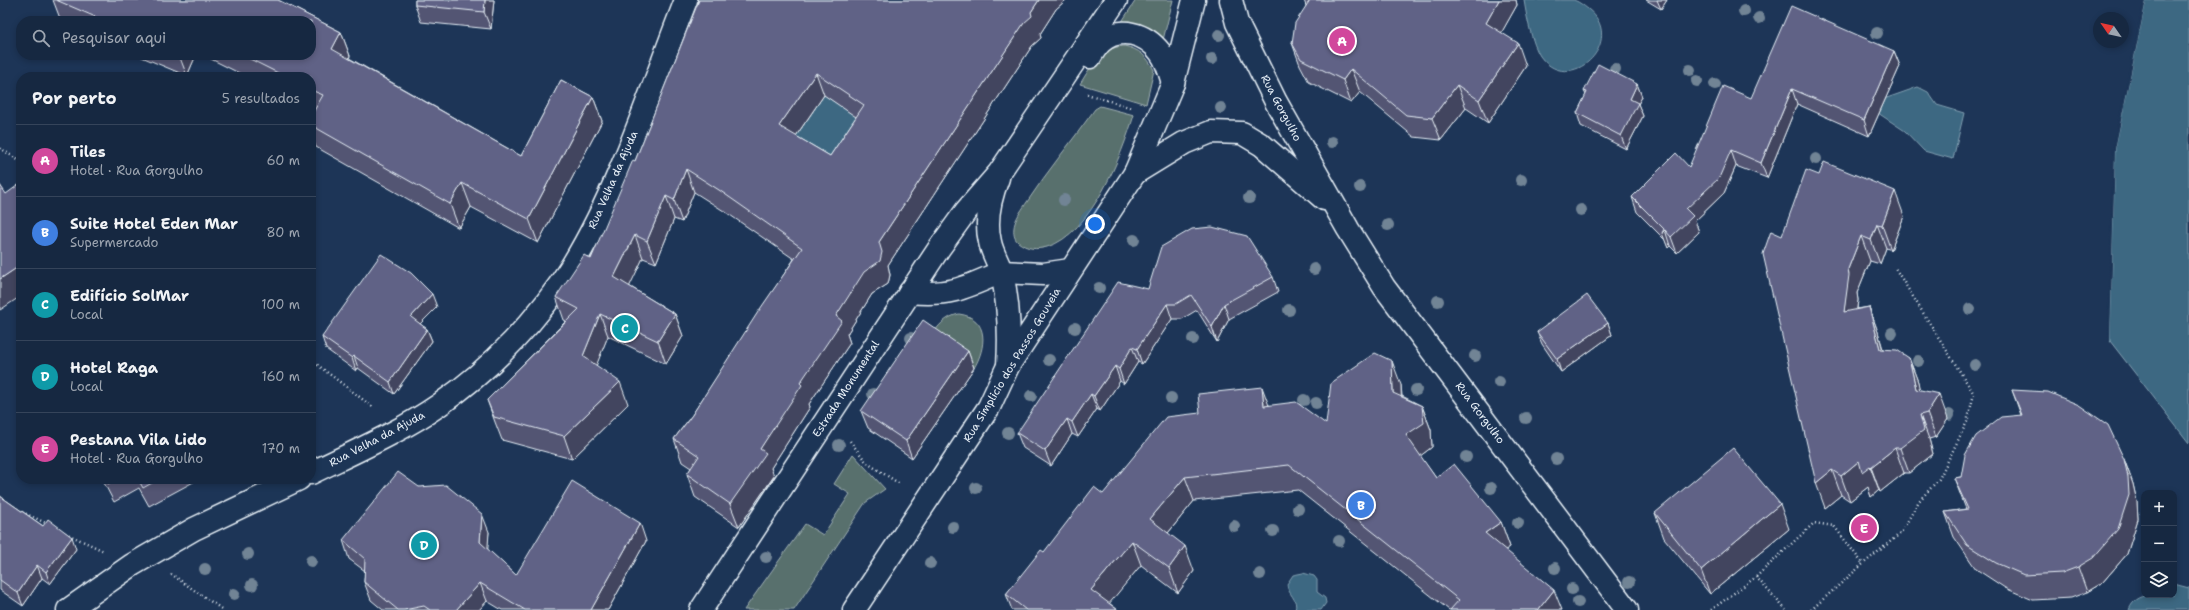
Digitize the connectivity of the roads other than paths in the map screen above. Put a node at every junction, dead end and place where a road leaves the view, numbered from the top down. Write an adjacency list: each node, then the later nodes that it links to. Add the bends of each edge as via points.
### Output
1 (686, 0): 14 (street, Rua Velha da Ajuda, via 602,211 558,286 496,358 440,405 400,429)
2 (1116, 0): 6 (street, Estrada Monumental)
3 (1194, 0): 5 (street, Rua Simplicio dos Passos Gouveia)
4 (1231, 0): 9 (street, Rua Gorgulho, via 1237,23 1276,102)
5 (1173, 83): 6 (street, Estrada Monumental, via 1167,64 1148,40 1131,33 1115,33 1101,42 1068,85); 7 (street, Rua Simplicio dos Passos Gouveia)
6 (1050, 100): 8 (street, Estrada Monumental)
7 (1134, 172): 9 (street, Rua Gorgulho, via 1184,143 1211,132 1242,133 1262,145); 10 (street, Rua Simplicio dos Passos Gouveia)
8 (1000, 174): 11 (street, Estrada Monumental, via 994,188 988,220 990,242); 12 (street, Estrada Monumental, via 966,211)
9 (1338, 212): 19 (street, Rua Gorgulho, via 1384,287)
10 (1070, 270): 11 (street, via 1043,274); 13 (street, Rua Simplicio dos Passos Gouveia)
11 (1001, 272): 12 (street, via 948,293); 13 (street, Estrada Monumental, via 1009,317)
12 (910, 292): 17 (street, Estrada Monumental)
13 (1008, 366): 18 (street, Rua Simplicio dos Passos Gouveia, via 989,407)
14 (316, 471)
15 (288, 484): 16 (street, via 194,529 132,565)
16 (68, 610)
17 (701, 610)
18 (854, 610)
19 (1627, 610)

